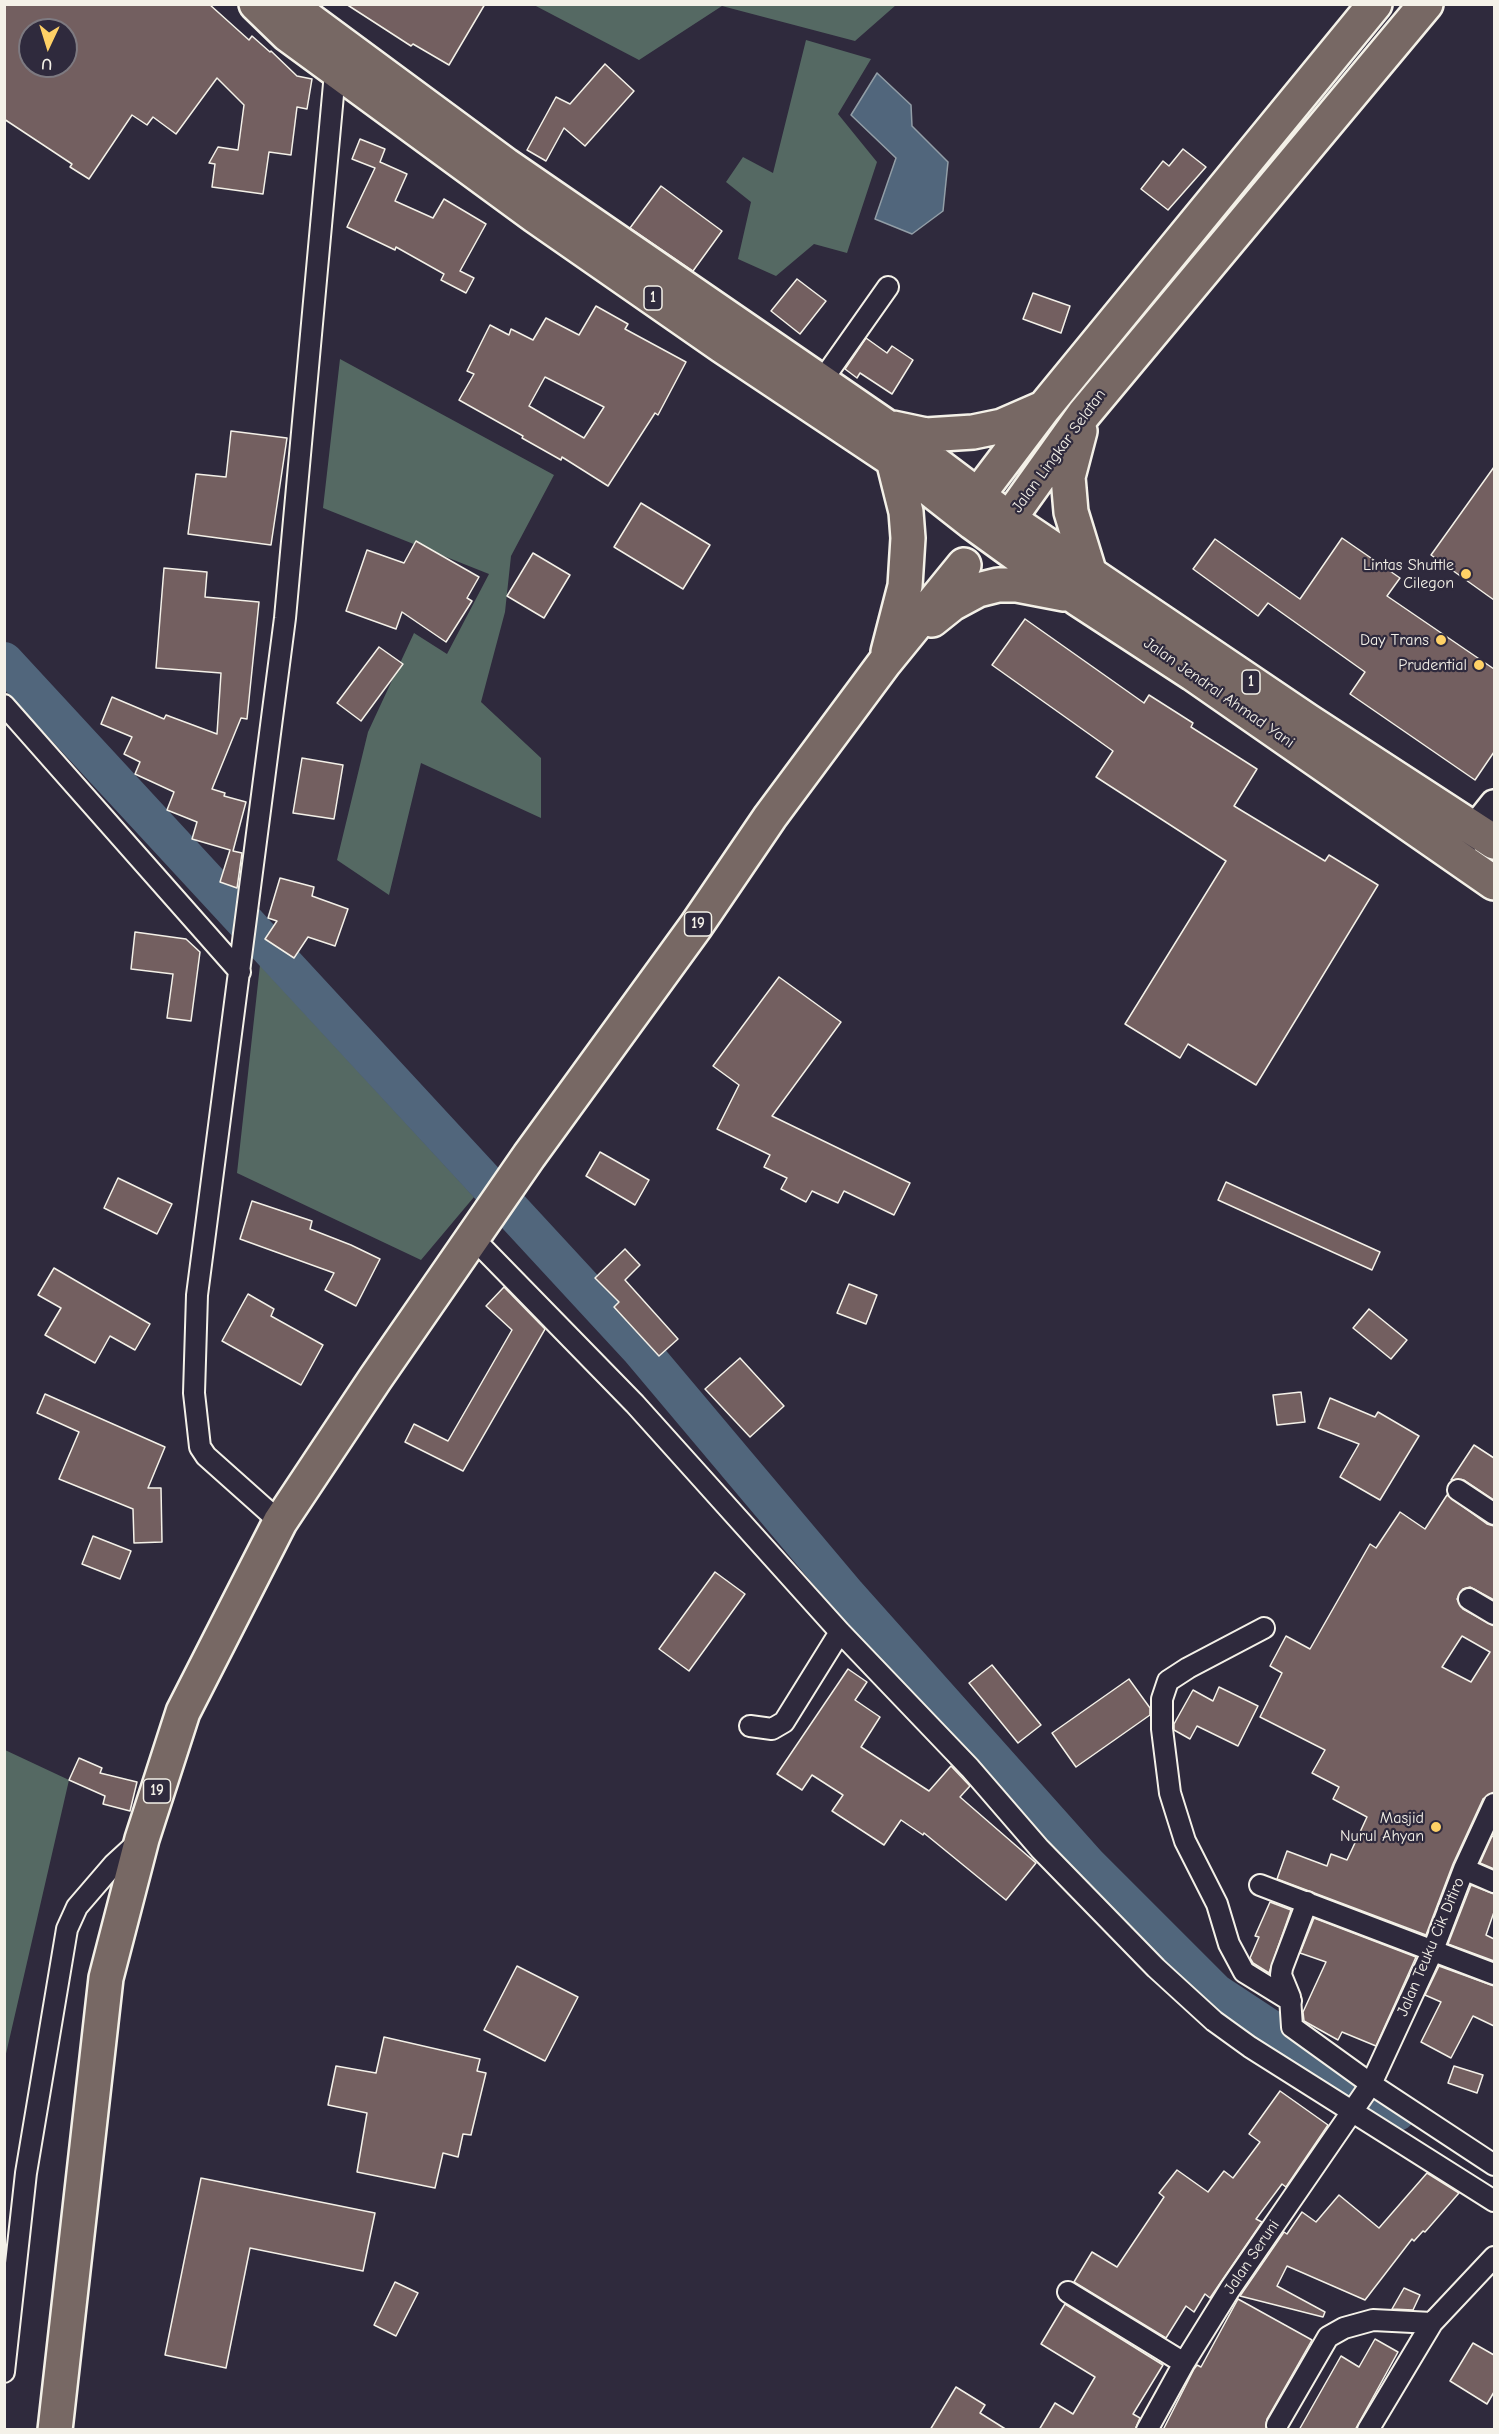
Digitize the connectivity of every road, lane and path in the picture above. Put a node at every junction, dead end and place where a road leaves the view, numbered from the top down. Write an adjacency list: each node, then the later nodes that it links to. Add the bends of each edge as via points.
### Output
1 (256, 4): 4 (highway, 1)
2 (1375, 4): 8 (highway)
3 (1425, 4): 9 (highway, Jalan Lingkar Selatan)
4 (298, 15): 5 (highway, 1)
5 (337, 56): 7 (highway, 1, via 506,165); 11 (highway, 1, via 536,216); 22 (street, via 291,567)
6 (888, 287): 7 (street)
7 (820, 382): 10 (highway, 1)
8 (1043, 409): 10 (highway, 1, via 1002,426 973,432 926,435); 12 (highway)
9 (1084, 414): 13 (highway, Jalan Lingkar Selatan); 15 (highway, via 1068,477)
10 (887, 427): 12 (highway, 1)
11 (893, 460): 12 (highway, 1); 17 (highway, 19, via 908,538 904,586)
12 (975, 509): 13 (highway, Jalan Jendral Ahmad Yani / 1); 14 (highway, via 962,549)
13 (1009, 534): 14 (highway, Jalan Lingkar Selatan, via 973,566); 15 (highway, Jalan Jendral Ahmad Yani / 1)
14 (964, 564): 17 (highway, 19)
15 (1084, 586): 16 (highway, Jalan Jendral Ahmad Yani / 1); 17 (highway, 19, via 1054,591 1017,585 978,590 952,604)
16 (1144, 626): 19 (highway, Jalan Jendral Ahmad Yani / 1); 20 (highway, Jalan Jendral Ahmad Yani / 1)
17 (888, 658): 23 (highway, 19, via 770,817)
18 (4, 705): 22 (street)
19 (1488, 825): 20 (street)
20 (1454, 855): 21 (highway, Jalan Jendral Ahmad Yani / 1)
21 (1491, 875)
22 (241, 967): 26 (street, via 197,1295 194,1393 200,1447)
23 (476, 1234): 26 (highway, 19); 30 (street)
24 (1458, 1490): 25 (street)
25 (1494, 1514)
26 (280, 1522): 33 (highway, 19, via 183,1712)
27 (1469, 1599): 28 (street)
28 (1494, 1614)
29 (1264, 1628): 40 (street, via 1168,1682 1162,1699 1162,1729 1170,1793 1185,1841 1217,1904 1228,1944 1244,1972)
30 (840, 1632): 31 (street, via 784,1722 772,1729); 41 (street, via 970,1768 1096,1909 1214,2021 1250,2047)
31 (750, 1726)
32 (1494, 1803): 34 (street, Jalan Teuku Cik Ditiro)
33 (142, 1839): 48 (street, via 77,1907 67,1929 26,2173); 50 (highway, 19, via 106,1978)
34 (1464, 1869): 35 (street); 38 (street, Jalan Teuku Cik Ditiro)
35 (1494, 1882)
36 (1260, 1885): 37 (street)
37 (1307, 1902): 38 (street); 40 (street, via 1282,1968)
38 (1433, 1950): 39 (street); 41 (street, Jalan Teuku Cik Ditiro)
39 (1494, 1974)
40 (1291, 2001): 41 (street, via 1295,2031)
41 (1362, 2098): 42 (street); 43 (street); 47 (street, Jalan Seruni, via 1265,2237)
42 (1494, 2165)
43 (1494, 2201)
44 (1494, 2257): 46 (street)
45 (1068, 2292): 47 (street)
46 (1432, 2323): 49 (street, via 1372,2320 1328,2337); 52 (street)
47 (1184, 2363): 51 (street, Jalan Seruni)
48 (4, 2372)
49 (1277, 2425)
50 (55, 2430)
51 (1147, 2430)
52 (1368, 2430)

